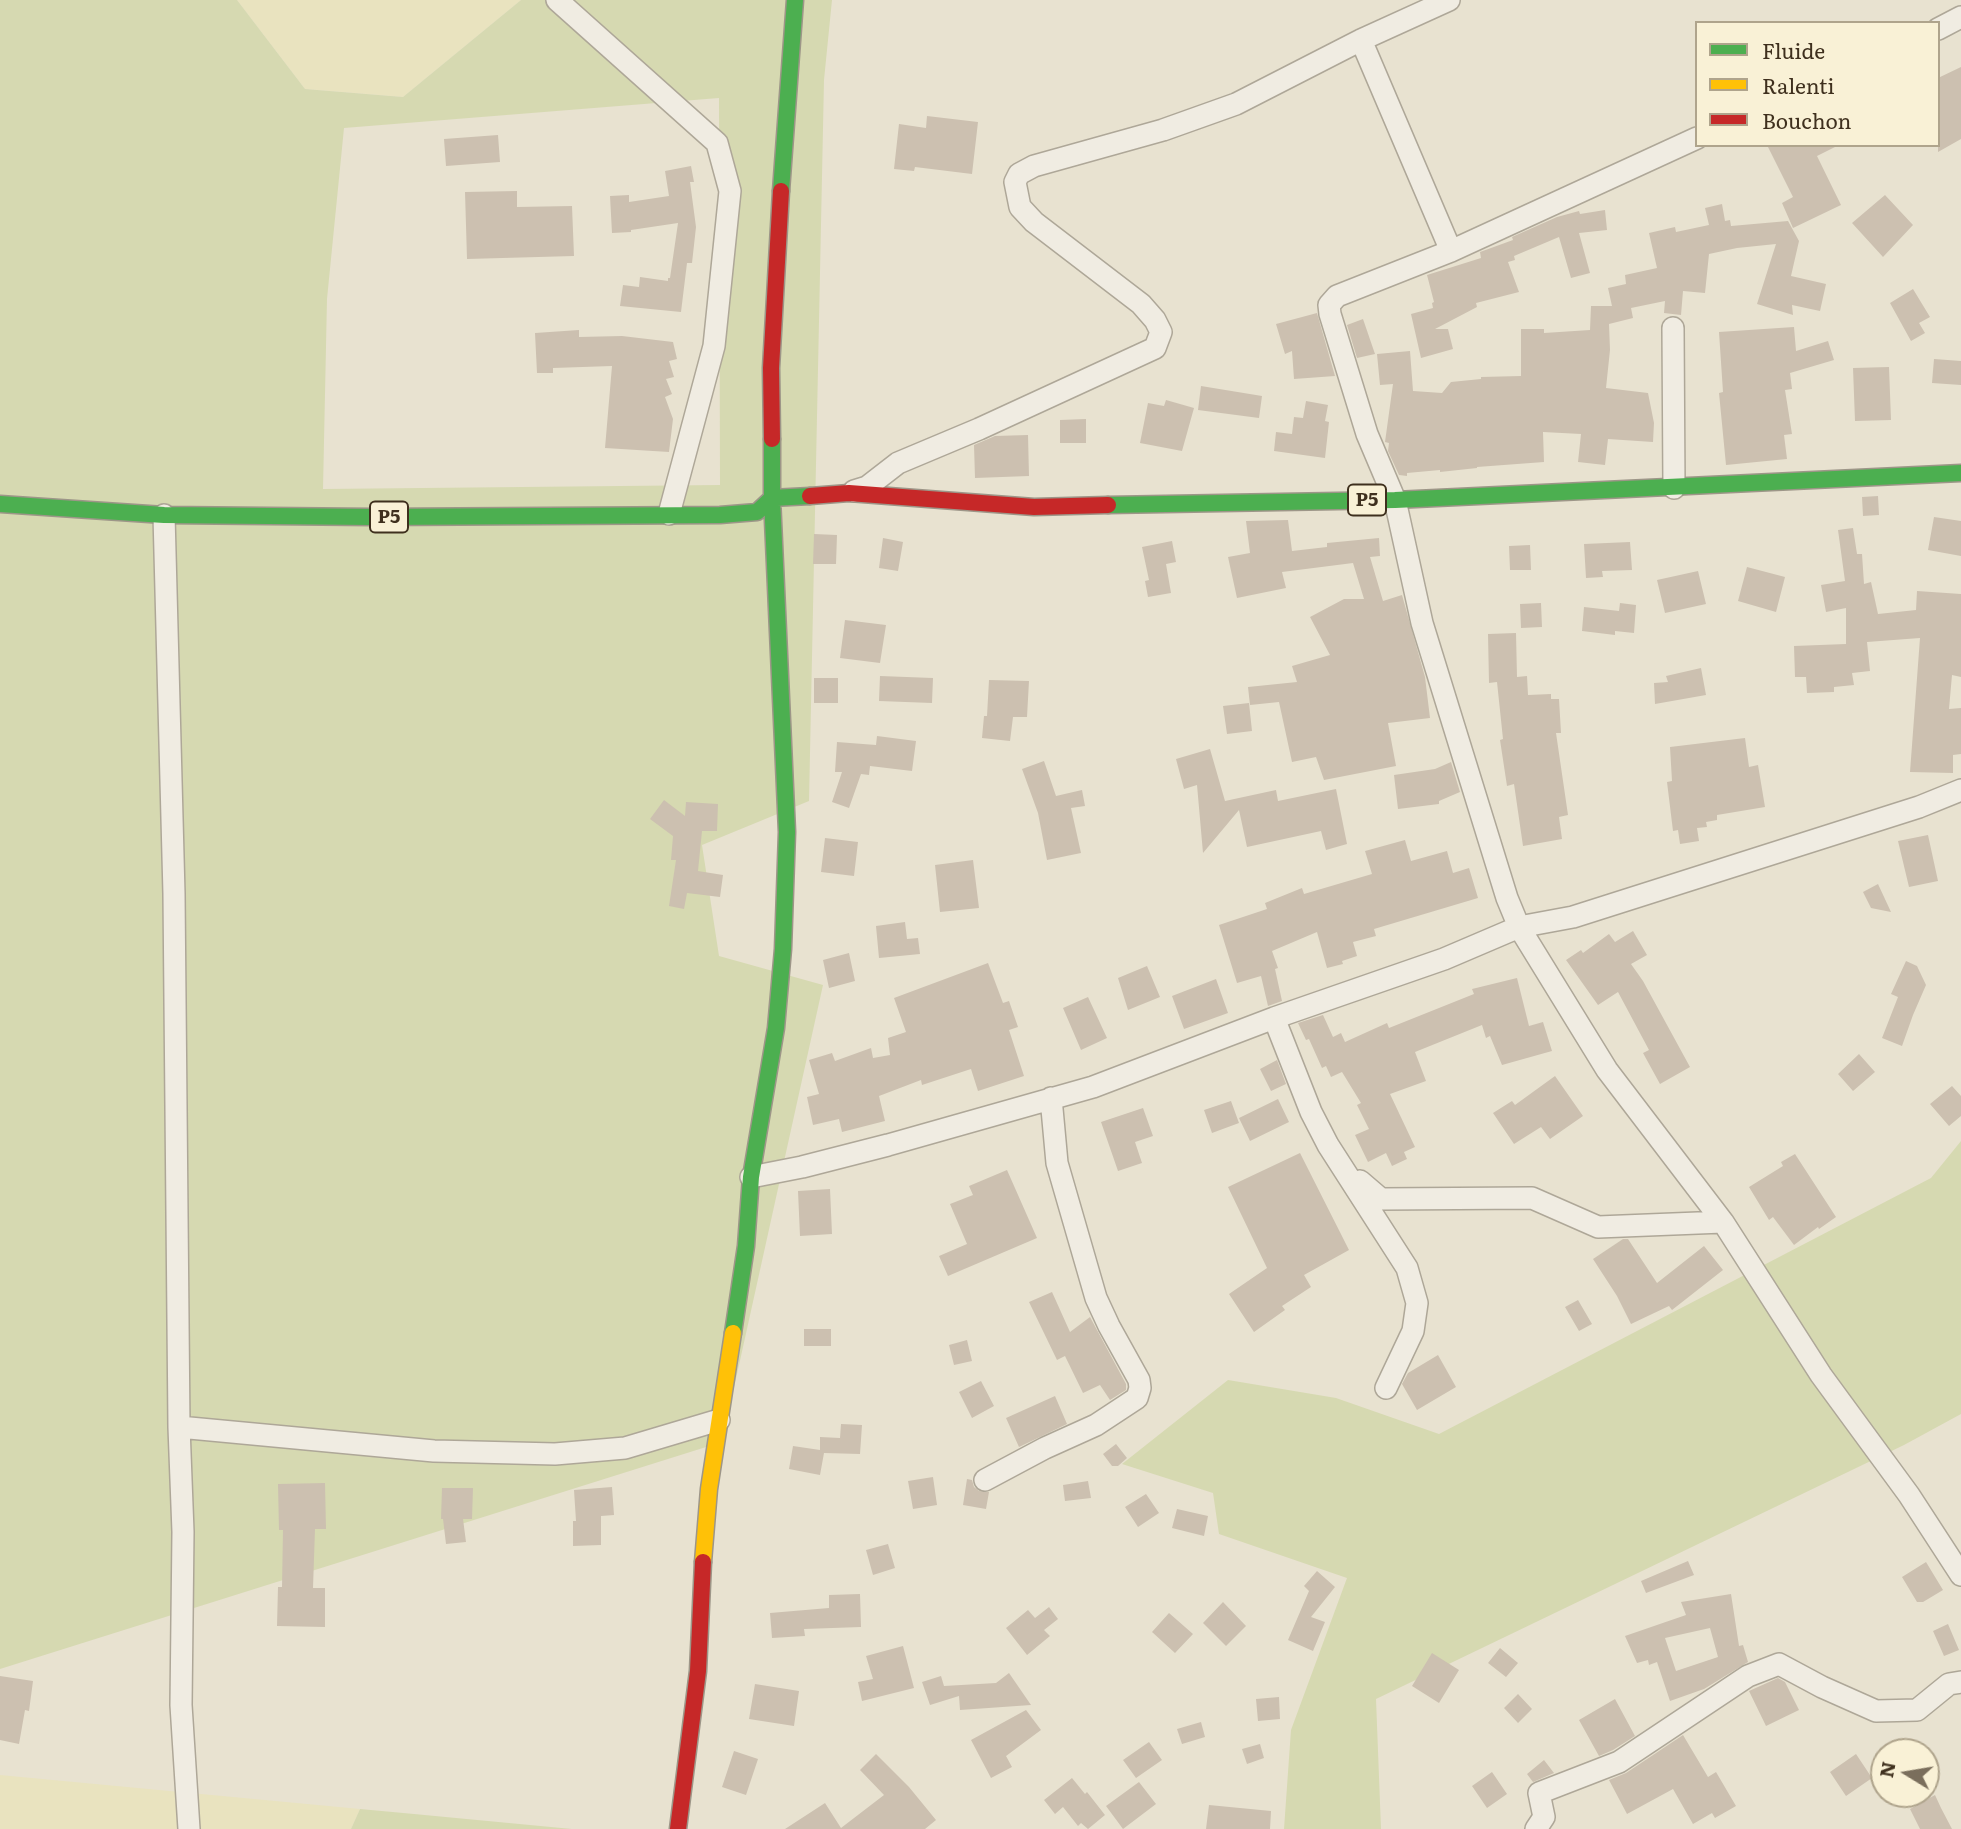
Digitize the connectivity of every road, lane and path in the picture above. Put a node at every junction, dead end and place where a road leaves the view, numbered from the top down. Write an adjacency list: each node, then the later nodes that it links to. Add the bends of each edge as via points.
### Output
1 (557, 0): 16 (street, via 717,144 730,191 714,346)
2 (795, 0): 13 (main road, via 774,286)
3 (1448, 0): 6 (street)
4 (1961, 17): 5 (street)
5 (1940, 28)
6 (1361, 40): 8 (street); 12 (street, via 1236,104 1019,174 1020,207 1141,304 1161,332 1155,348 898,463 867,487)
7 (1695, 139): 8 (street)
8 (1451, 251): 14 (street, via 1337,296 1329,305 1367,434)
9 (1674, 328): 11 (street)
10 (1961, 473): 11 (main road, P5)
11 (1674, 488): 14 (main road, P5)
12 (849, 493): 13 (main road, P5); 14 (main road, P5, via 1034,507)
13 (772, 498): 16 (main road, P5, via 757,512); 23 (main road, via 787,886 781,990)
14 (1395, 500): 19 (street, via 1422,623)
15 (0, 504): 17 (main road, P5)
16 (669, 514): 17 (main road, P5)
17 (164, 515): 27 (street)
18 (1961, 790): 19 (street, via 1573,917)
19 (1519, 927): 20 (street, via 1444,959); 24 (street, via 1607,1070)
20 (1274, 1018): 21 (street, via 1093,1087); 22 (street, via 1311,1112)
21 (1051, 1098): 23 (street, via 841,1158); 28 (street, via 1057,1163 1096,1298 1140,1388 1137,1398 1096,1425)
22 (1342, 1166): 24 (street, via 1381,1199 1532,1198 1598,1227); 25 (street, via 1407,1268 1417,1303 1413,1331)
23 (751, 1177): 26 (main road, via 746,1246)
24 (1723, 1222): 29 (street, via 1821,1375)
25 (1385, 1388)
26 (719, 1420): 27 (street, via 625,1448 555,1454 434,1451); 32 (main road, via 703,1552 698,1671)
27 (180, 1427): 31 (street, via 181,1705)
28 (985, 1480)
29 (1961, 1575)
30 (1961, 1682): 33 (street, via 1949,1684 1917,1710 1876,1711 1779,1664 1748,1676 1619,1762 1539,1793 1544,1817)
31 (188, 1829)
32 (678, 1829)
33 (1536, 1829)

